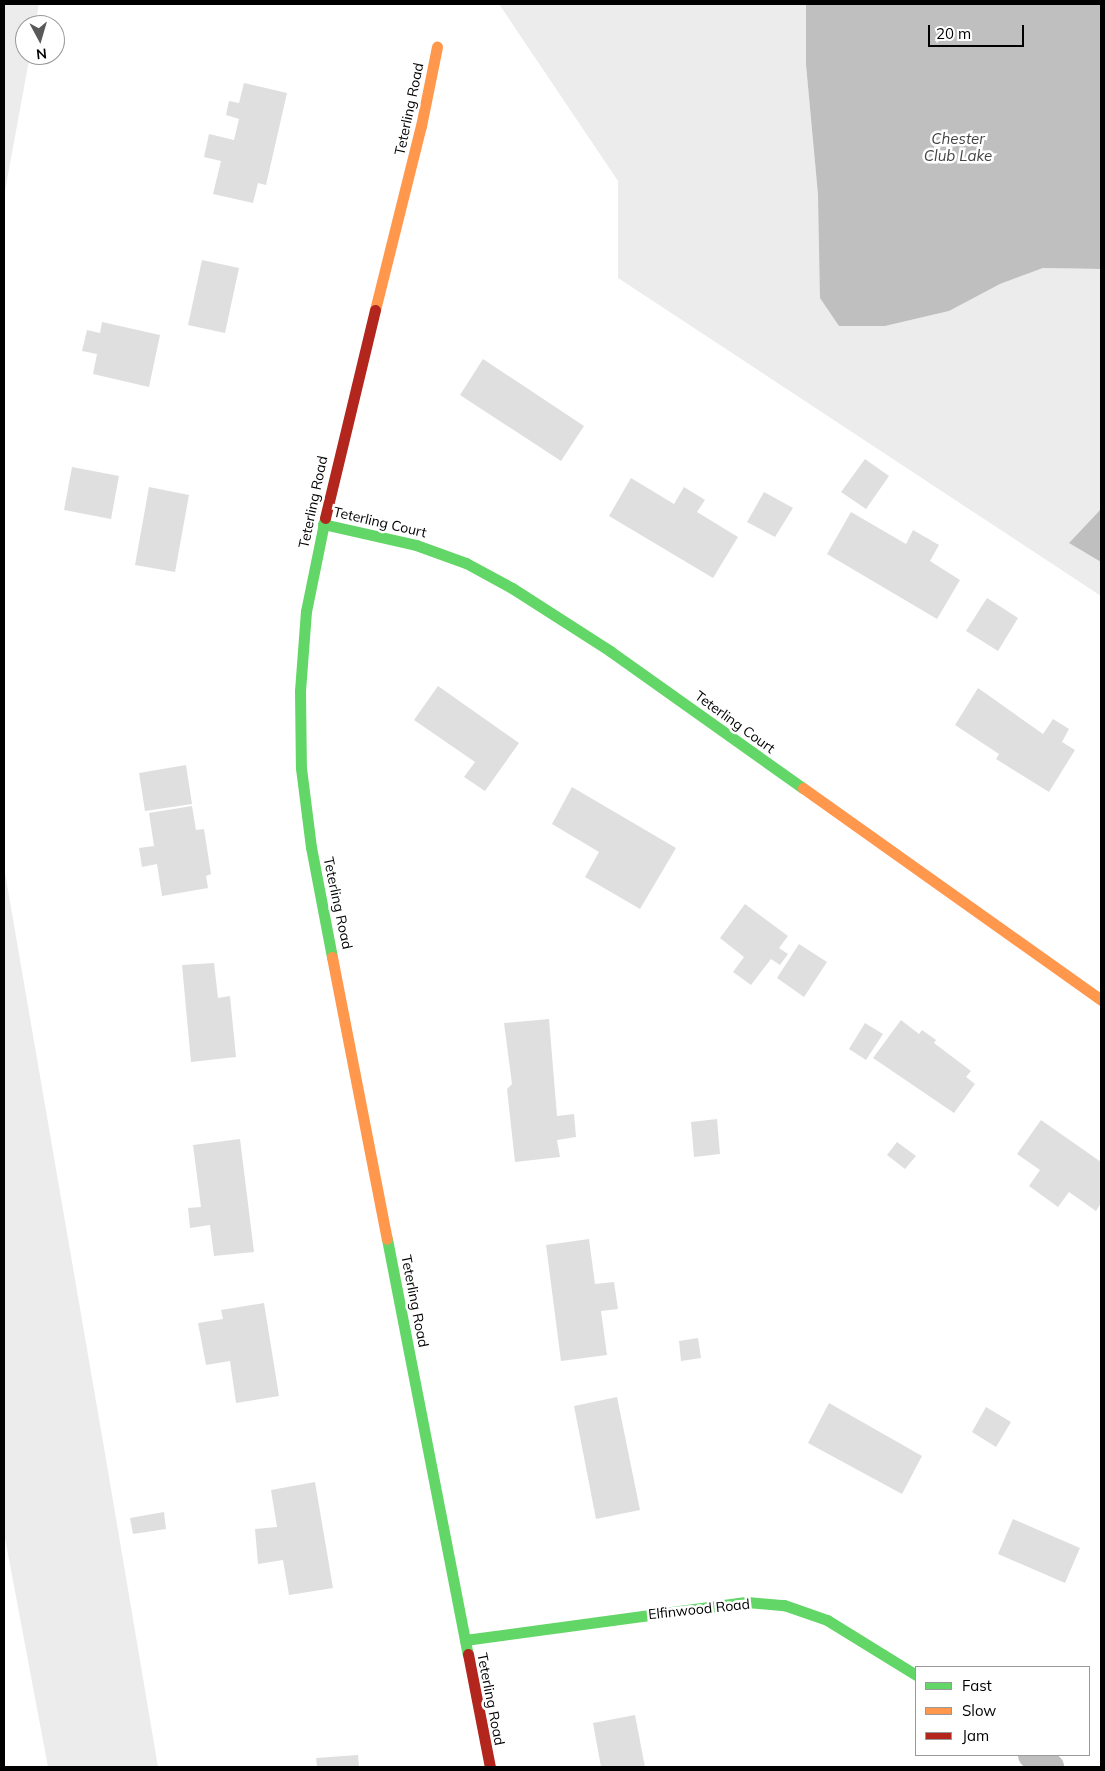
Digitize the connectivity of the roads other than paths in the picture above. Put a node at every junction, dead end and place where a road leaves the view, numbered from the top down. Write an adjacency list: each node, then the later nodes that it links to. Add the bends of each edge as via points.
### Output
1 (437, 46): 2 (street, Teterling Road, via 421,126)
2 (323, 524): 3 (street, Teterling Court, via 416,545 466,563 512,588 610,651); 4 (street, Teterling Road, via 306,611 300,691 301,768 309,828)
3 (1101, 1000)
4 (465, 1640): 5 (street, Elfinwood Road, via 747,1602 784,1606 827,1620); 7 (street, Teterling Road)
5 (915, 1674)
6 (1034, 1756): 8 (street)
7 (490, 1767)
8 (1050, 1767)

